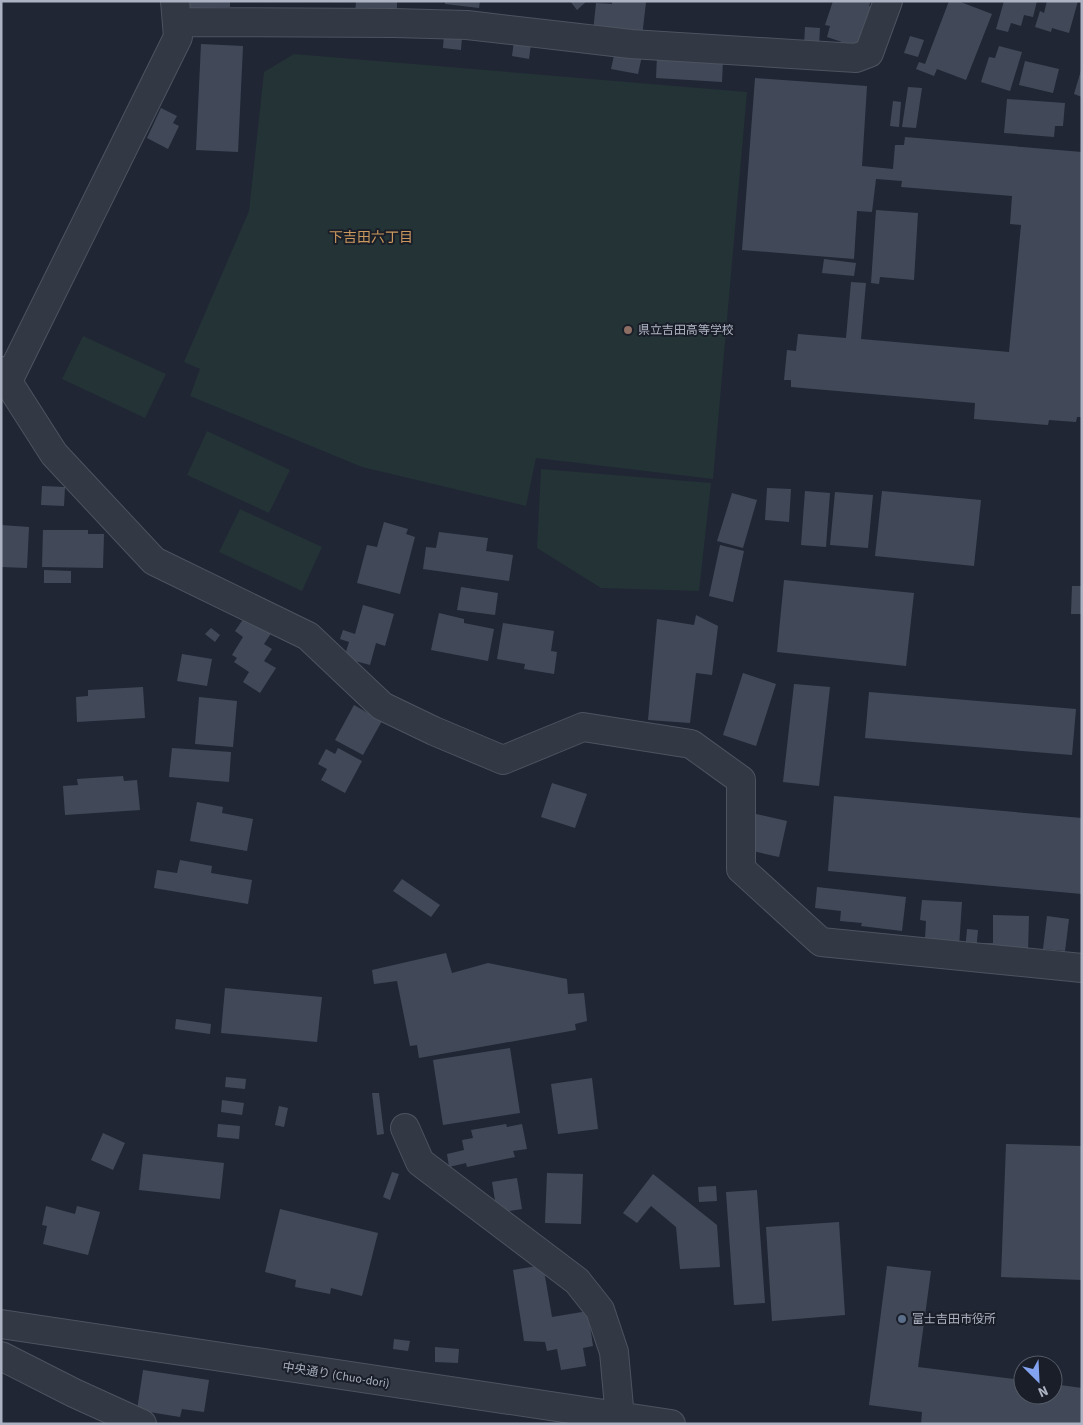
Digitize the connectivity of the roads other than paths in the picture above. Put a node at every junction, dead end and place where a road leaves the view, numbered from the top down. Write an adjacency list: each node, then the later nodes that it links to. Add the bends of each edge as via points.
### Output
1 (888, 1): 2 (street, via 869,53 856,58 631,44 467,25)
2 (176, 12): 3 (street, via 178,37)
3 (5, 376): 4 (street, via 54,454 154,561 308,636 382,706 503,760 583,727 691,744 741,780 741,869 821,942)
4 (1082, 968)
5 (405, 1128): 8 (street, via 420,1162 577,1281 600,1310 614,1352)
6 (1, 1324): 8 (street, 中央通り (Chuo-dori))
7 (1, 1356): 9 (street)
8 (620, 1418): 10 (street, 中央通り (Chuo-dori))
9 (142, 1424)
10 (671, 1424)

